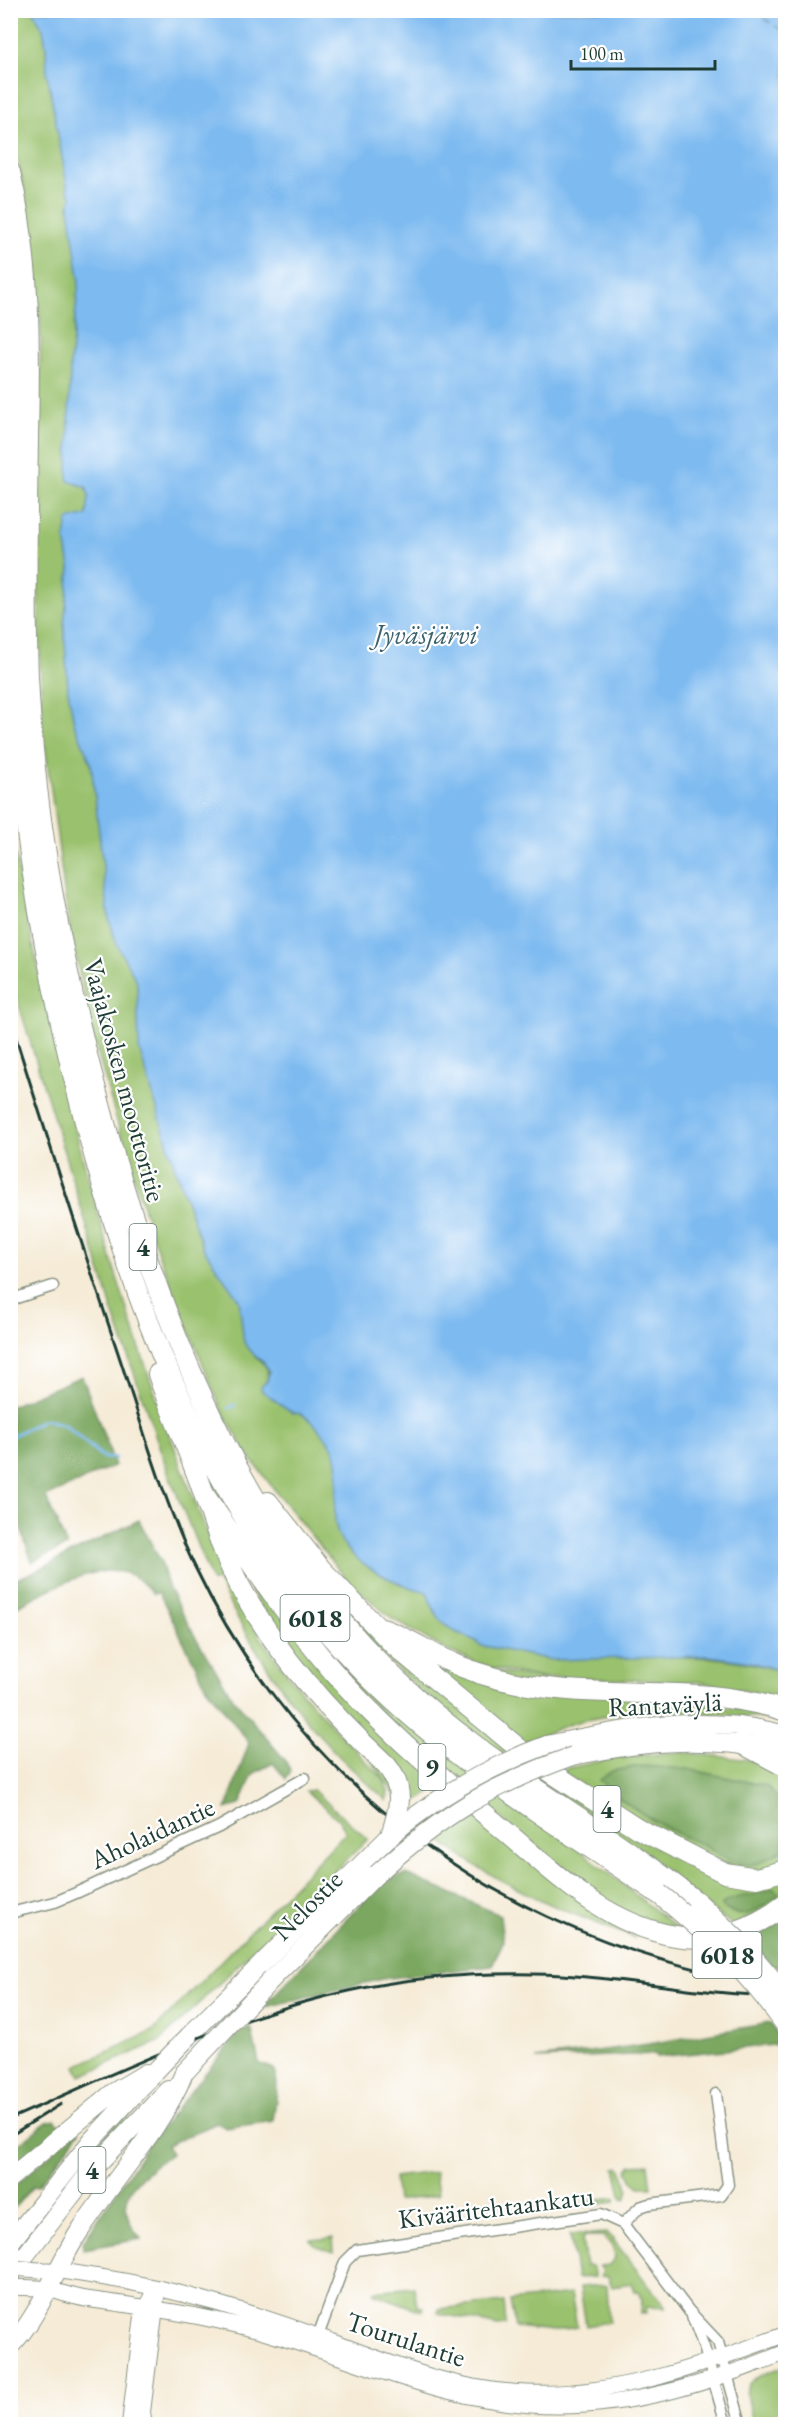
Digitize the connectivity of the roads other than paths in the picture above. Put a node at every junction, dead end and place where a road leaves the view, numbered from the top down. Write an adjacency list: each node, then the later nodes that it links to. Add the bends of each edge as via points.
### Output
1 (10, 172): 6 (highway, Vaajakosken moottoritie / 4, via 28,276 28,679 35,768 61,940 99,1106 130,1211 176,1337)
2 (10, 264): 4 (highway, Vaajakosken moottoritie / 4, via 15,353 11,578 25,826 74,1077)
3 (54, 1286): 5 (street)
4 (135, 1287): 7 (highway, 4, via 169,1408); 22 (highway, Vaajakosken moottoritie / 6018, bridge, via 183,1402 223,1483 276,1568 331,1636 401,1709 448,1749 686,1916 732,1960)
5 (10, 1300)
6 (229, 1454): 8 (highway, 4, via 304,1549); 21 (highway, Vaajakosken moottoritie / 6018, bridge, via 308,1582 395,1678 460,1735 698,1903 744,1947)
7 (205, 1496): 16 (highway, 4, bridge, via 215,1534 268,1632 310,1689 397,1779 400,1795); 19 (highway, 9, via 261,1580 333,1671 462,1795 592,1902 653,1931 704,1939 724,1937 760,1923)
8 (377, 1627): 9 (highway, via 464,1668 522,1684 727,1697); 18 (highway, 4, via 415,1665 515,1747 637,1828 725,1873 757,1878)
9 (786, 1712)
10 (786, 1735): 12 (highway, Rantaväylä / 4, via 725,1726 643,1726)
11 (741, 1743): 13 (highway, Rantaväylä); 14 (highway, 4); 17 (highway, Nelostie / 4, bridge, via 666,1741 573,1756 477,1797)
12 (547, 1746): 16 (highway, Nelostie / 4, bridge, via 513,1758 463,1784 432,1802)
13 (786, 1752)
14 (786, 1767)
15 (305, 1778): 20 (street, Aholaidantie, via 219,1827 85,1889 55,1902)
16 (391, 1835): 17 (highway, Nelostie / 4)
17 (370, 1869): 23 (highway, Nelostie / 4, bridge, via 226,1997); 24 (highway, Nelostie / 4, bridge)
18 (786, 1870)
19 (786, 1904)
20 (10, 1913)
21 (786, 1996)
22 (786, 2025)
23 (163, 2063): 26 (highway, via 114,2092); 28 (highway, Nelostie / 4, via 63,2176)
24 (184, 2073): 30 (highway, via 168,2106); 31 (highway, Nelostie / 4, via 89,2173)
25 (716, 2094): 27 (street, via 726,2191 721,2195 649,2204 640,2207)
26 (10, 2178)
27 (623, 2224): 39 (street, Kivääritehtaankatu, via 601,2214 357,2250 345,2262); 42 (street, Kivääritehtaankatu, via 691,2313)
28 (10, 2243)
29 (10, 2268): 30 (main road, Tourulantie, bridge)
30 (49, 2270): 33 (main road, Tourulantie); 34 (highway)
31 (10, 2275)
32 (17, 2287): 34 (main road, Tourulantie)
33 (156, 2288): 36 (street); 39 (main road, Tourulantie)
34 (46, 2289): 35 (main road, Tourulantie); 40 (highway, via 28,2325)
35 (112, 2303): 36 (main road, Tourulantie); 37 (street, via 129,2313)
36 (153, 2309): 37 (street, via 142,2316); 44 (main road, Tourulantie, via 260,2331 463,2397 558,2406 652,2395); 46 (street)
37 (140, 2333): 45 (street)
38 (786, 2334): 42 (main road, Tourulantie)
39 (318, 2336): 42 (main road, Tourulantie, via 436,2380 526,2393 559,2393 624,2384)
40 (10, 2346)
41 (786, 2352): 43 (main road, Tourulantie)
42 (715, 2360): 43 (street, Kivääritehtaankatu); 44 (street)
43 (728, 2375): 44 (main road, Tourulantie); 48 (street, Kivääritehtaankatu)
44 (713, 2381): 47 (street)
45 (129, 2424)
46 (145, 2424)
47 (726, 2424)
48 (741, 2424)

